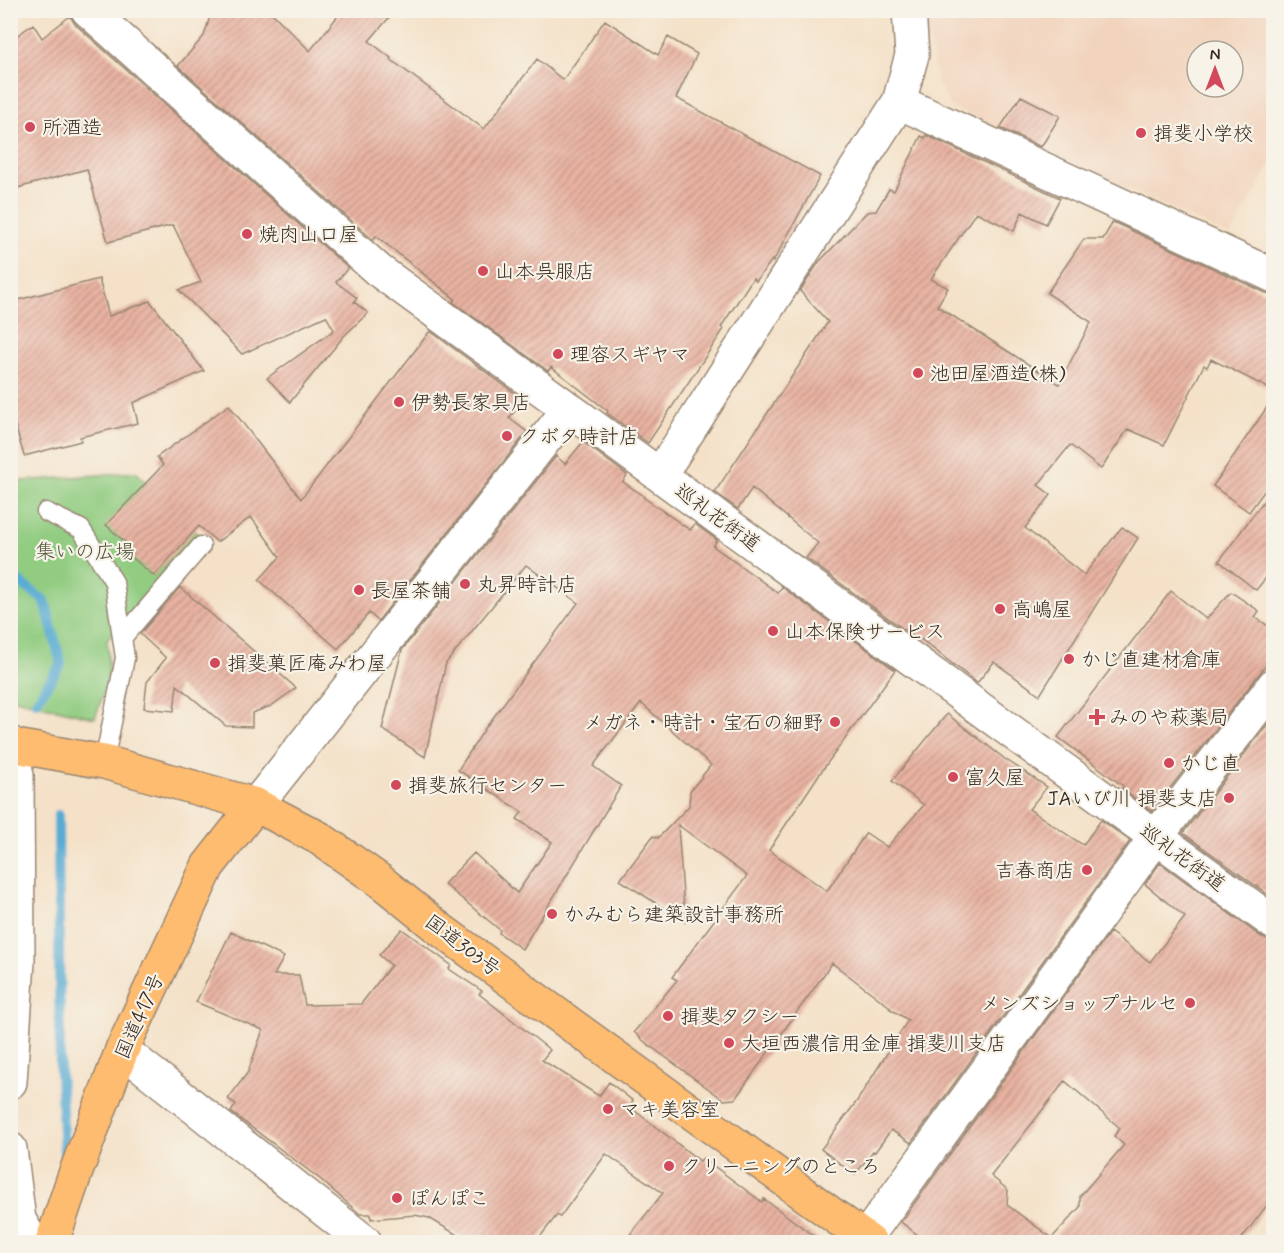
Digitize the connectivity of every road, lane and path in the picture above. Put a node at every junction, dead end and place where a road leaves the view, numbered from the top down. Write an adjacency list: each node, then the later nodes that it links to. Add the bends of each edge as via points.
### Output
1 (88, 10): 5 (street, 巡礼花街道, via 378,270)
2 (909, 10): 3 (street, via 912,55)
3 (899, 102): 4 (street); 6 (street)
4 (1274, 276)
5 (569, 409): 6 (street, 巡礼花街道); 13 (street)
6 (660, 475): 14 (street, 巡礼花街道)
7 (46, 512): 9 (lane, via 81,529 114,582)
8 (201, 546): 9 (lane)
9 (122, 638): 12 (lane, via 125,658)
10 (1274, 685): 14 (street)
11 (11, 744): 12 (highway, 国道303号); 17 (street, via 17,774 18,962)
12 (104, 762): 13 (highway, 国道303号)
13 (256, 805): 16 (highway, 国道417号, via 208,866); 19 (highway, 国道303号, via 319,838 379,880 441,930)
14 (1156, 837): 15 (street, 巡礼花街道); 19 (street)
15 (1274, 923)
16 (122, 1050): 21 (highway, 国道417号); 22 (street)
17 (10, 1082)
18 (10, 1149): 20 (street, via 19,1220)
19 (867, 1241)
20 (32, 1242)
21 (52, 1242)
22 (365, 1242)

